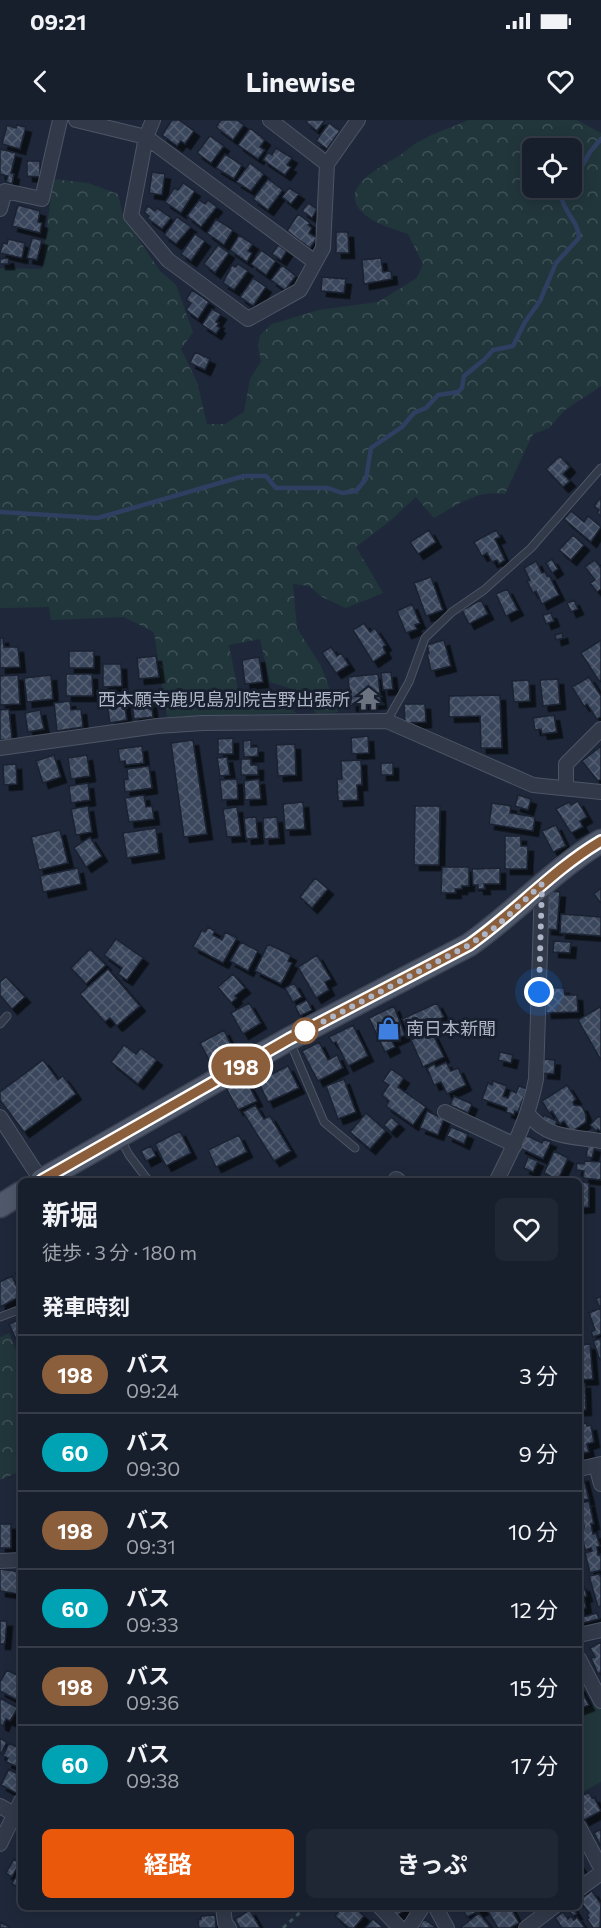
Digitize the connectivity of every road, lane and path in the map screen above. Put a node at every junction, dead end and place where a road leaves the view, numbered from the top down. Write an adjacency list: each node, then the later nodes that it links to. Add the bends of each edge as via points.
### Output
1 (60, 120): 8 (street, via 42,200)
2 (76, 120): 6 (street)
3 (153, 120): 6 (street)
4 (270, 120): 7 (street)
5 (358, 120): 7 (street)
6 (146, 137): 10 (street); 10 (street, via 131,216 168,260 248,319 300,290)
7 (327, 164): 10 (street, via 323,248)
8 (2, 190): 9 (street)
9 (0, 209)
10 (315, 262)
11 (601, 468): 12 (lane, via 531,548 425,638 409,682)
12 (387, 721): 14 (street, via 157,726); 15 (street, via 533,785)
13 (601, 729): 15 (street, via 566,764)
14 (0, 748)
15 (566, 788): 16 (street)
16 (601, 792)
17 (601, 841): 18 (main road)
18 (542, 884): 21 (main road, via 497,926 469,945); 23 (street, via 537,1079)
19 (7, 1016): 20 (lane)
20 (0, 1024)
21 (289, 1039): 25 (main road); 28 (lane, via 324,1122)
22 (445, 1112): 27 (street)
23 (528, 1114): 26 (street, via 536,1125 555,1134); 27 (street)
24 (0, 1117): 29 (street)
25 (119, 1135): 30 (main road); 31 (lane)
26 (601, 1141)
27 (515, 1146): 32 (street)
28 (355, 1148)
29 (41, 1178)
30 (45, 1178)
31 (146, 1178)
32 (497, 1178)
33 (18, 1195): 34 (main road)
34 (0, 1206)
35 (18, 1310): 36 (lane)
36 (0, 1317)
37 (599, 1464): 38 (street); 39 (street)
38 (582, 1468)
39 (601, 1484)
40 (18, 1560): 41 (street)
41 (0, 1561)
42 (601, 1630): 43 (street)
43 (582, 1634)
44 (582, 1665): 45 (street)
45 (601, 1701)
46 (0, 1806): 48 (street)
47 (18, 1807): 48 (street)
48 (14, 1814): 50 (street)
49 (582, 1833): 51 (street)
50 (0, 1844)
51 (601, 1868)
52 (601, 1873): 53 (street)
53 (582, 1887)
54 (224, 1910): 60 (street)
55 (303, 1910): 61 (path)
56 (383, 1910): 62 (street)
57 (421, 1910): 63 (street)
58 (437, 1910): 64 (street)
59 (538, 1912): 65 (street)
60 (229, 1928)
61 (283, 1928)
62 (400, 1928)
63 (410, 1928)
64 (447, 1928)
65 (526, 1928)

